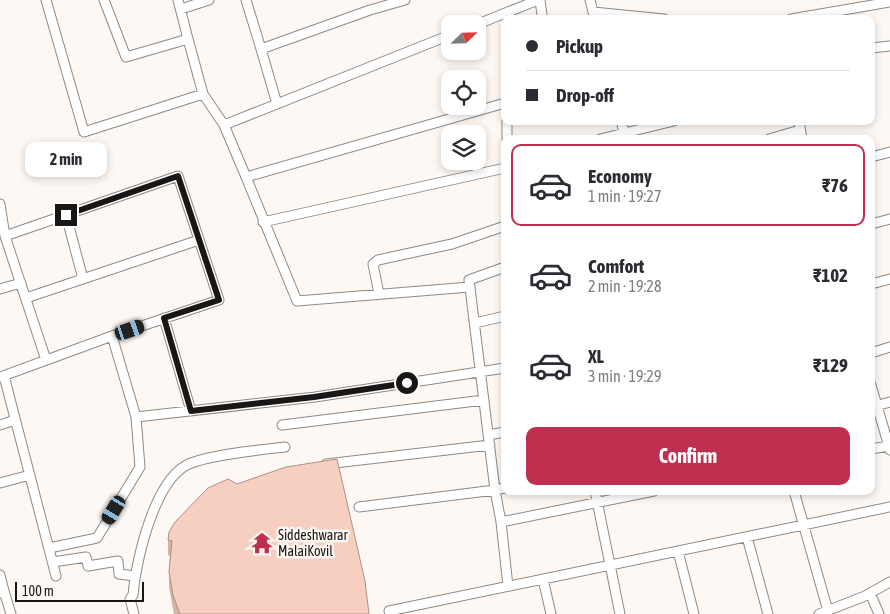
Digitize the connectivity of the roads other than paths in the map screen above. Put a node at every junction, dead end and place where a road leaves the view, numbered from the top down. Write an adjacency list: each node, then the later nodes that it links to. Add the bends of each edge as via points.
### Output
1 (46, 0): 19 (street, via 84,132)
2 (104, 0): 14 (street, via 126,57)
3 (210, 0): 9 (street)
4 (246, 0): 18 (street)
5 (405, 0): 18 (street)
6 (539, 0): 10 (street); 13 (street)
7 (590, 0): 11 (street)
8 (890, 2): 12 (street)
9 (179, 5): 14 (street)
10 (542, 15)
11 (594, 15)
12 (814, 15)
13 (486, 21)
14 (188, 39): 19 (street)
15 (441, 39): 21 (street)
16 (890, 46): 17 (street)
17 (875, 48)
18 (261, 49): 21 (street)
19 (203, 94): 22 (street)
20 (501, 103): 30 (street)
21 (277, 104): 22 (street)
22 (224, 125): 30 (street)
23 (661, 125): 25 (street)
24 (800, 130): 26 (street)
25 (629, 135)
26 (783, 135)
27 (890, 152): 28 (street)
28 (875, 156)
29 (501, 169): 34 (street)
30 (246, 176): 34 (street)
31 (0, 204): 37 (street)
32 (66, 215): 37 (street); 38 (street, via 178,176); 40 (street)
33 (890, 219): 35 (street)
34 (264, 222): 46 (street, via 297,301)
35 (875, 223)
36 (501, 227): 46 (street, via 452,244 378,260 373,264)
37 (5, 236): 42 (street)
38 (199, 240): 40 (street); 49 (street, via 219,300)
39 (501, 268): 44 (street, via 469,280)
40 (83, 279): 47 (street)
41 (890, 279): 43 (street)
42 (21, 283): 45 (street); 47 (street)
43 (875, 283)
44 (470, 287): 46 (street); 50 (street)
45 (0, 289)
46 (379, 294)
47 (26, 298): 54 (street)
48 (501, 317): 50 (street)
49 (164, 318): 51 (street); 62 (street)
50 (475, 323): 56 (street)
51 (112, 336): 54 (street); 63 (street)
52 (890, 347): 53 (street)
53 (875, 352)
54 (46, 360): 57 (street)
55 (501, 369): 56 (street)
56 (481, 372): 58 (street); 62 (street, via 314,397)
57 (2, 376): 64 (street)
58 (484, 400): 66 (street); 68 (street)
59 (890, 402): 60 (street)
60 (875, 406)
61 (875, 409): 70 (street)
62 (191, 411): 63 (street)
63 (136, 418): 86 (street, via 140,467 97,538)
64 (16, 420): 65 (street); 73 (street)
65 (0, 424)
66 (282, 426)
67 (501, 434): 68 (street)
68 (489, 440): 72 (street); 76 (street)
69 (285, 447): 92 (street, via 191,463 176,472 162,494 139,553)
70 (889, 448): 71 (street)
71 (875, 449)
72 (318, 465)
73 (30, 475): 74 (street); 86 (street)
74 (0, 483)
75 (501, 489): 76 (street)
76 (495, 490): 81 (street); 83 (street)
77 (596, 495): 80 (street)
78 (635, 495): 80 (street)
79 (795, 495): 84 (street)
80 (598, 503): 83 (street); 89 (street)
81 (359, 507)
82 (890, 508): 84 (street)
83 (501, 522): 95 (street)
84 (804, 525): 85 (street); 99 (street)
85 (747, 537): 87 (street); 105 (street)
86 (49, 548): 88 (street)
87 (678, 551): 89 (street); 104 (street)
88 (53, 562): 91 (street); 92 (street, via 86,557 88,566 118,561 119,574)
89 (610, 565): 93 (street); 103 (street)
90 (0, 575): 96 (street)
91 (56, 576)
92 (135, 576): 101 (street, via 130,599)
93 (543, 579): 95 (street); 102 (street)
94 (890, 582): 97 (street)
95 (508, 586): 98 (street)
96 (2, 592): 100 (street)
97 (870, 593): 99 (street); 106 (street)
98 (389, 611)
99 (823, 612)
100 (11, 614)
101 (134, 614)
102 (551, 614)
103 (620, 614)
104 (694, 614)
105 (768, 614)
106 (880, 614)

